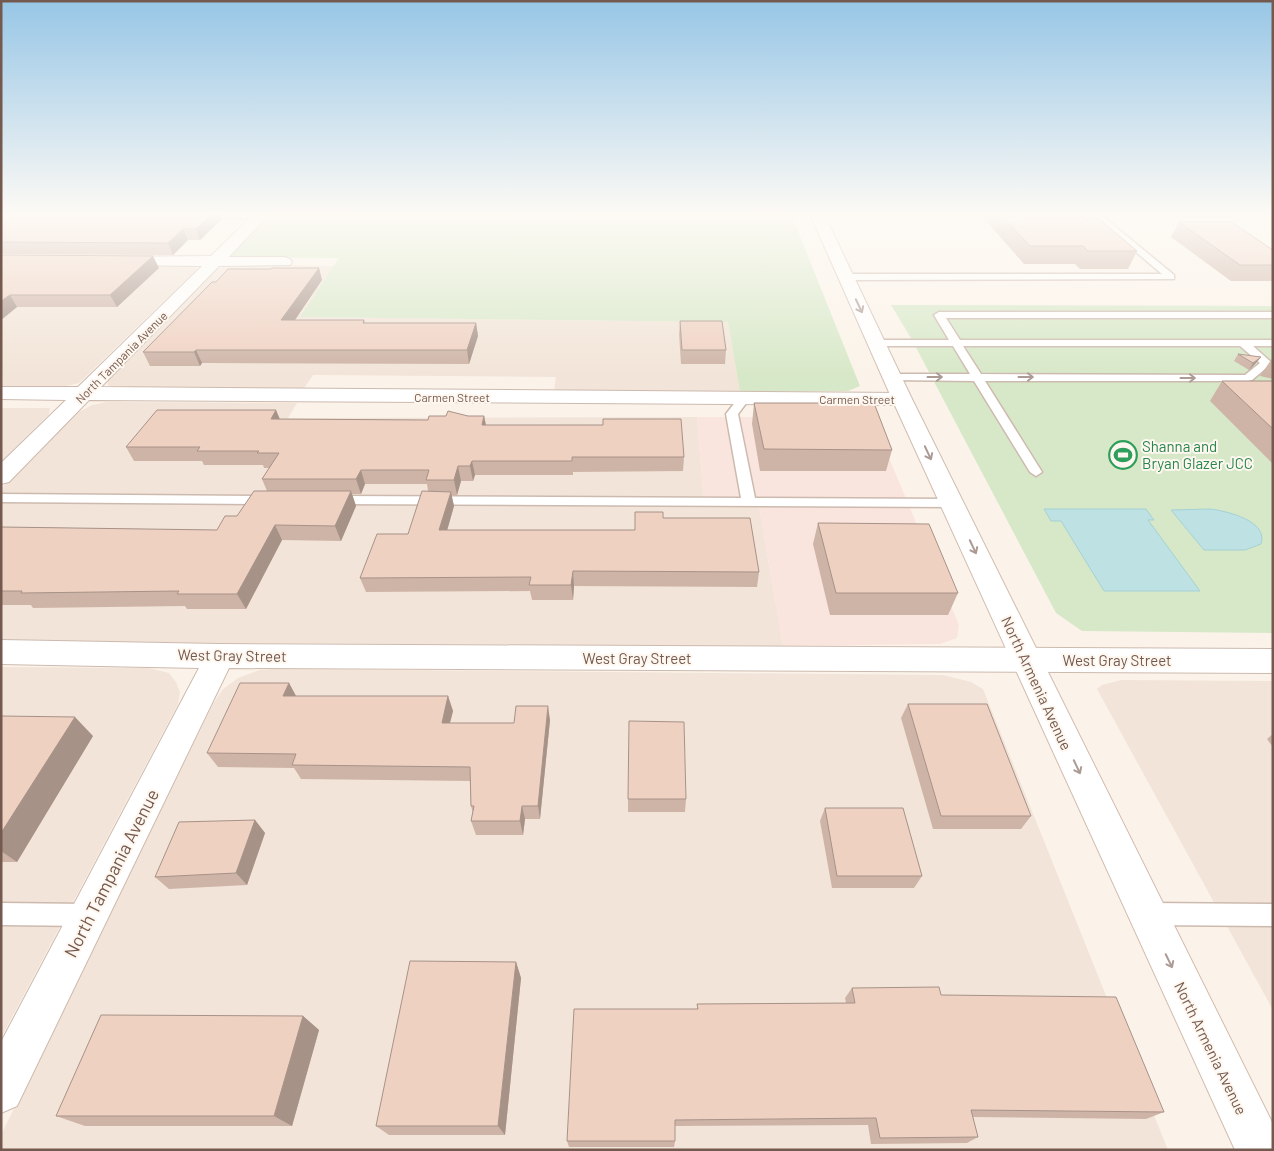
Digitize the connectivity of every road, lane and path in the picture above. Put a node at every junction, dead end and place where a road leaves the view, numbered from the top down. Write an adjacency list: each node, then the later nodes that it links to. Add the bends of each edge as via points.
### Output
1 (209, 268): 16 (street, North Tampania Avenue)
2 (842, 268): 4 (street, North Armenia Avenue)
3 (1160, 268): 4 (lane, via 1171,277)
4 (846, 277): 7 (street, North Armenia Avenue, one-way to 7)
5 (1273, 315): 6 (lane, via 939,315)
6 (956, 342): 7 (lane); 8 (lane); 12 (lane)
7 (877, 343): 11 (street, North Armenia Avenue)
8 (1244, 343): 9 (lane); 10 (lane)
9 (1273, 343)
10 (1270, 365): 13 (lane)
11 (892, 377): 12 (lane, one-way to 12); 18 (street, North Armenia Avenue)
12 (977, 377): 13 (lane, one-way to 13); 19 (lane)
13 (1248, 378): 14 (lane)
14 (1264, 382)
15 (1, 393): 16 (street, Carmen Street)
16 (85, 394): 17 (street, Carmen Street); 20 (street, North Tampania Avenue)
17 (744, 398): 18 (street, Carmen Street); 24 (lane, via 732,414)
18 (902, 399): 25 (street, North Armenia Avenue, one-way to 25)
19 (1036, 472)
20 (1, 477)
21 (1, 498): 22 (lane)
22 (280, 500)
23 (320, 500): 24 (lane)
24 (749, 503): 25 (lane)
25 (952, 503): 28 (street, North Armenia Avenue, one-way to 28)
26 (1, 652): 27 (street, West Gray Street)
27 (220, 656): 28 (street, West Gray Street); 32 (street, North Tampania Avenue)
28 (1026, 660): 29 (street, West Gray Street); 31 (street, North Armenia Avenue, one-way to 31)
29 (1273, 661)
30 (1, 914): 32 (lane)
31 (1147, 914): 33 (lane); 35 (street, North Armenia Avenue, one-way to 35)
32 (91, 915): 34 (street, North Tampania Avenue)
33 (1273, 915)
34 (1, 1090)
35 (1260, 1150)

